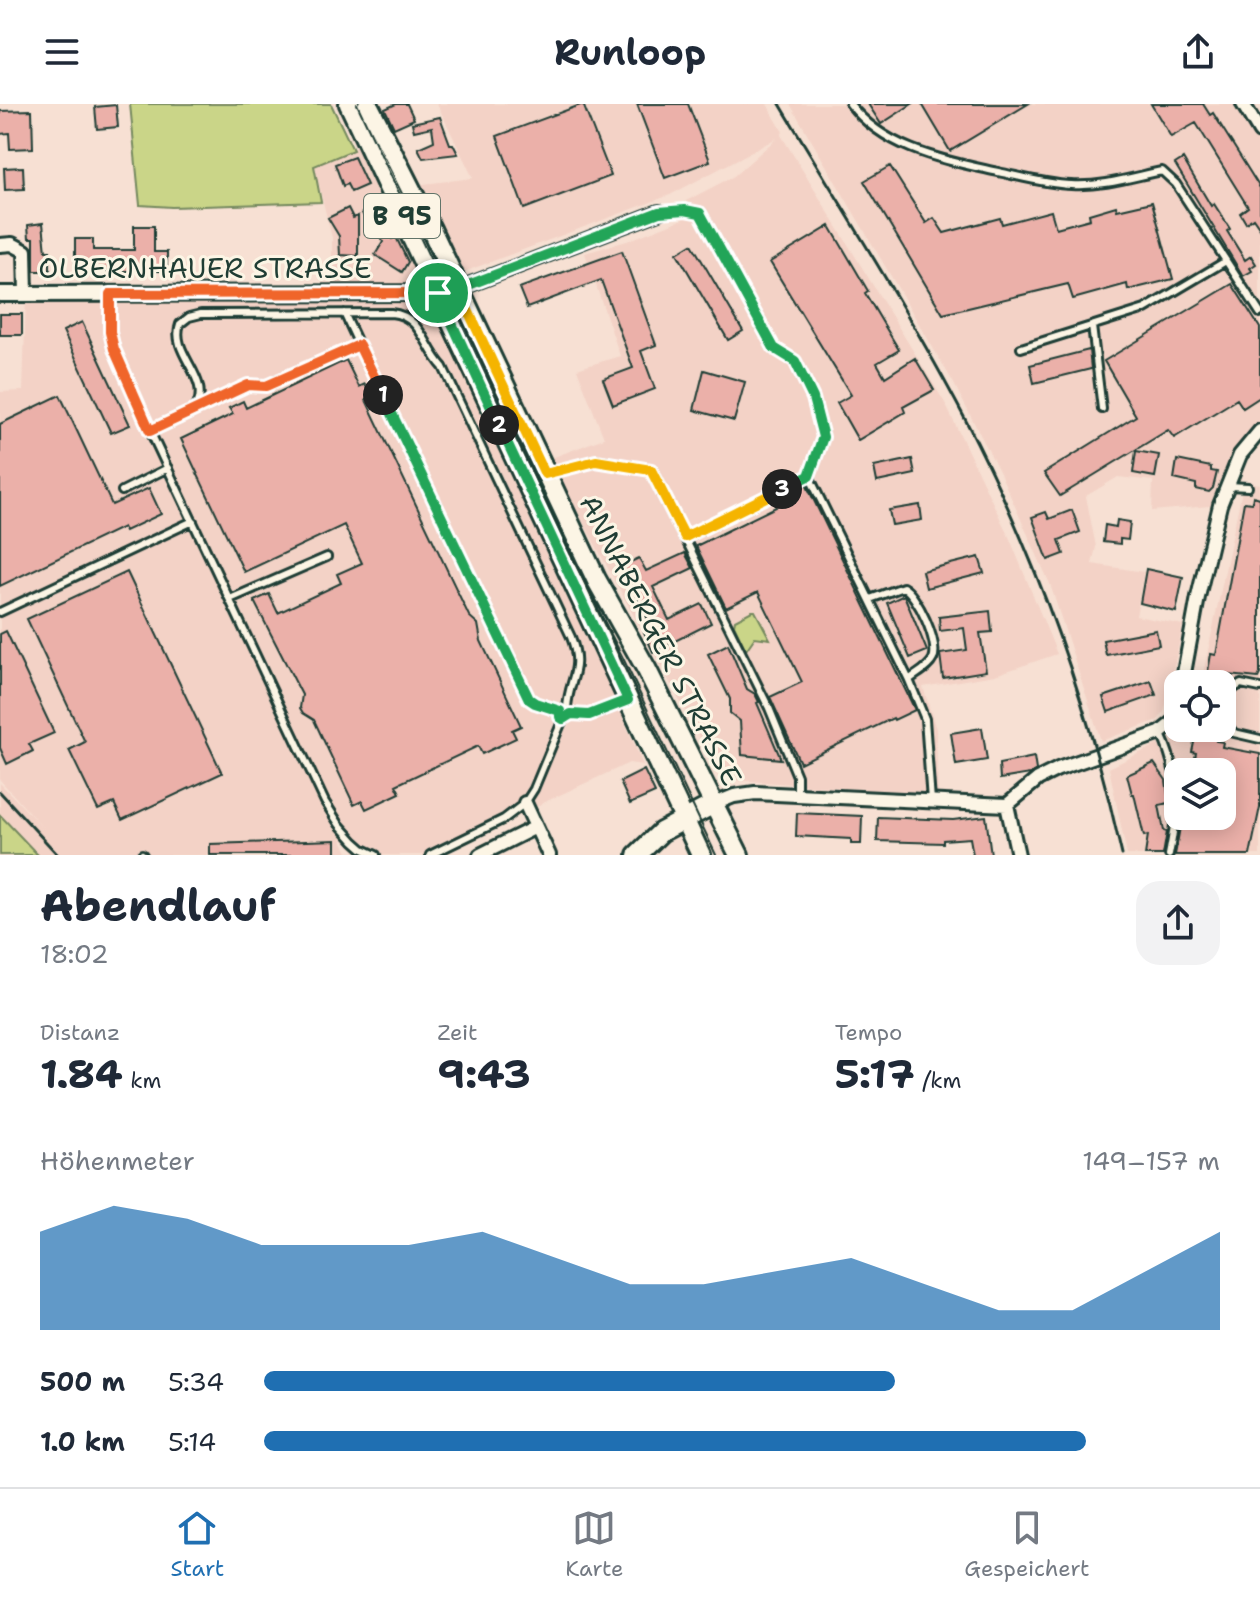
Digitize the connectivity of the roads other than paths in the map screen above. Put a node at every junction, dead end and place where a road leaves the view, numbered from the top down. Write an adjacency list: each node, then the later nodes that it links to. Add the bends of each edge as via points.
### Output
1 (349, 104): 9 (main road, ANNABERGER STRASSE / B 95)
2 (368, 104): 9 (main road, ANNABERGER STRASSE / B 95)
3 (850, 104): 8 (lane, via 873,127 918,152 1037,181 1103,184 1162,171)
4 (1243, 104): 5 (street)
5 (1260, 132)
6 (659, 212): 9 (street); 24 (lane, via 700,213 774,348 795,361 813,398 823,437)
7 (0, 245): 11 (street, via 25,251)
8 (1226, 261): 14 (lane); 15 (lane, via 1145,309)
9 (447, 291): 12 (street, OLBERNHAUER STRASSE); 23 (main road, ANNABERGER STRASSE / B 95); 38 (main road, ANNABERGER STRASSE / B 95)
10 (0, 294): 11 (street, OLBERNHAUER STRASSE)
11 (26, 294): 12 (street, OLBERNHAUER STRASSE)
12 (110, 294): 20 (lane, via 114,349)
13 (344, 313): 16 (lane); 18 (lane, via 201,314 183,320 178,338 201,390); 39 (lane, via 406,315 443,367 575,648 576,673)
14 (1260, 313)
15 (1092, 326): 17 (lane); 19 (lane)
16 (359, 345): 18 (lane, via 266,386 248,385); 39 (lane, via 529,699)
17 (1021, 348)
18 (195, 409): 20 (lane)
19 (1102, 409)
20 (150, 431): 22 (lane)
21 (1260, 431): 25 (street, via 1240,455)
22 (168, 468): 27 (lane); 28 (lane)
23 (545, 474): 29 (lane, via 596,461 651,470); 47 (main road, ANNABERGER STRASSE / B 95)
24 (809, 476): 29 (lane); 32 (lane)
25 (1226, 485): 26 (lane); 34 (street)
26 (1248, 487)
27 (122, 491)
28 (193, 521): 31 (lane); 33 (lane)
29 (685, 537): 44 (lane, via 769,708 797,776)
30 (327, 557): 31 (lane)
31 (230, 599): 51 (lane, via 325,802 354,841)
32 (870, 599): 35 (lane); 35 (lane, via 903,587 915,596 935,647 933,660)
33 (0, 612)
34 (1184, 670)
35 (909, 680): 45 (lane, via 925,719)
36 (1236, 687): 37 (lane)
37 (1260, 688)
38 (628, 700): 39 (lane, via 589,715); 49 (main road, ANNABERGER STRASSE / B 95)
39 (566, 711): 46 (lane)
40 (1164, 730): 41 (street)
41 (1160, 733): 48 (street, via 1058,769); 59 (lane, via 1170,753 1177,794)
42 (1236, 733): 43 (lane)
43 (1260, 739)
44 (797, 794): 45 (street); 47 (street, via 755,793)
45 (931, 802): 48 (street)
46 (525, 803): 50 (street); 52 (lane)
47 (714, 804): 49 (main road); 57 (main road, ANNABERGER STRASSE / B 95)
48 (1007, 805): 58 (street)
49 (684, 819): 55 (main road); 56 (main road, ANNABERGER STRASSE / B 95)
50 (536, 827): 53 (street); 54 (street)
51 (376, 855)
52 (430, 855)
53 (480, 855)
54 (549, 855)
55 (637, 855)
56 (701, 855)
57 (739, 855)
58 (1018, 855)
59 (1169, 855)

